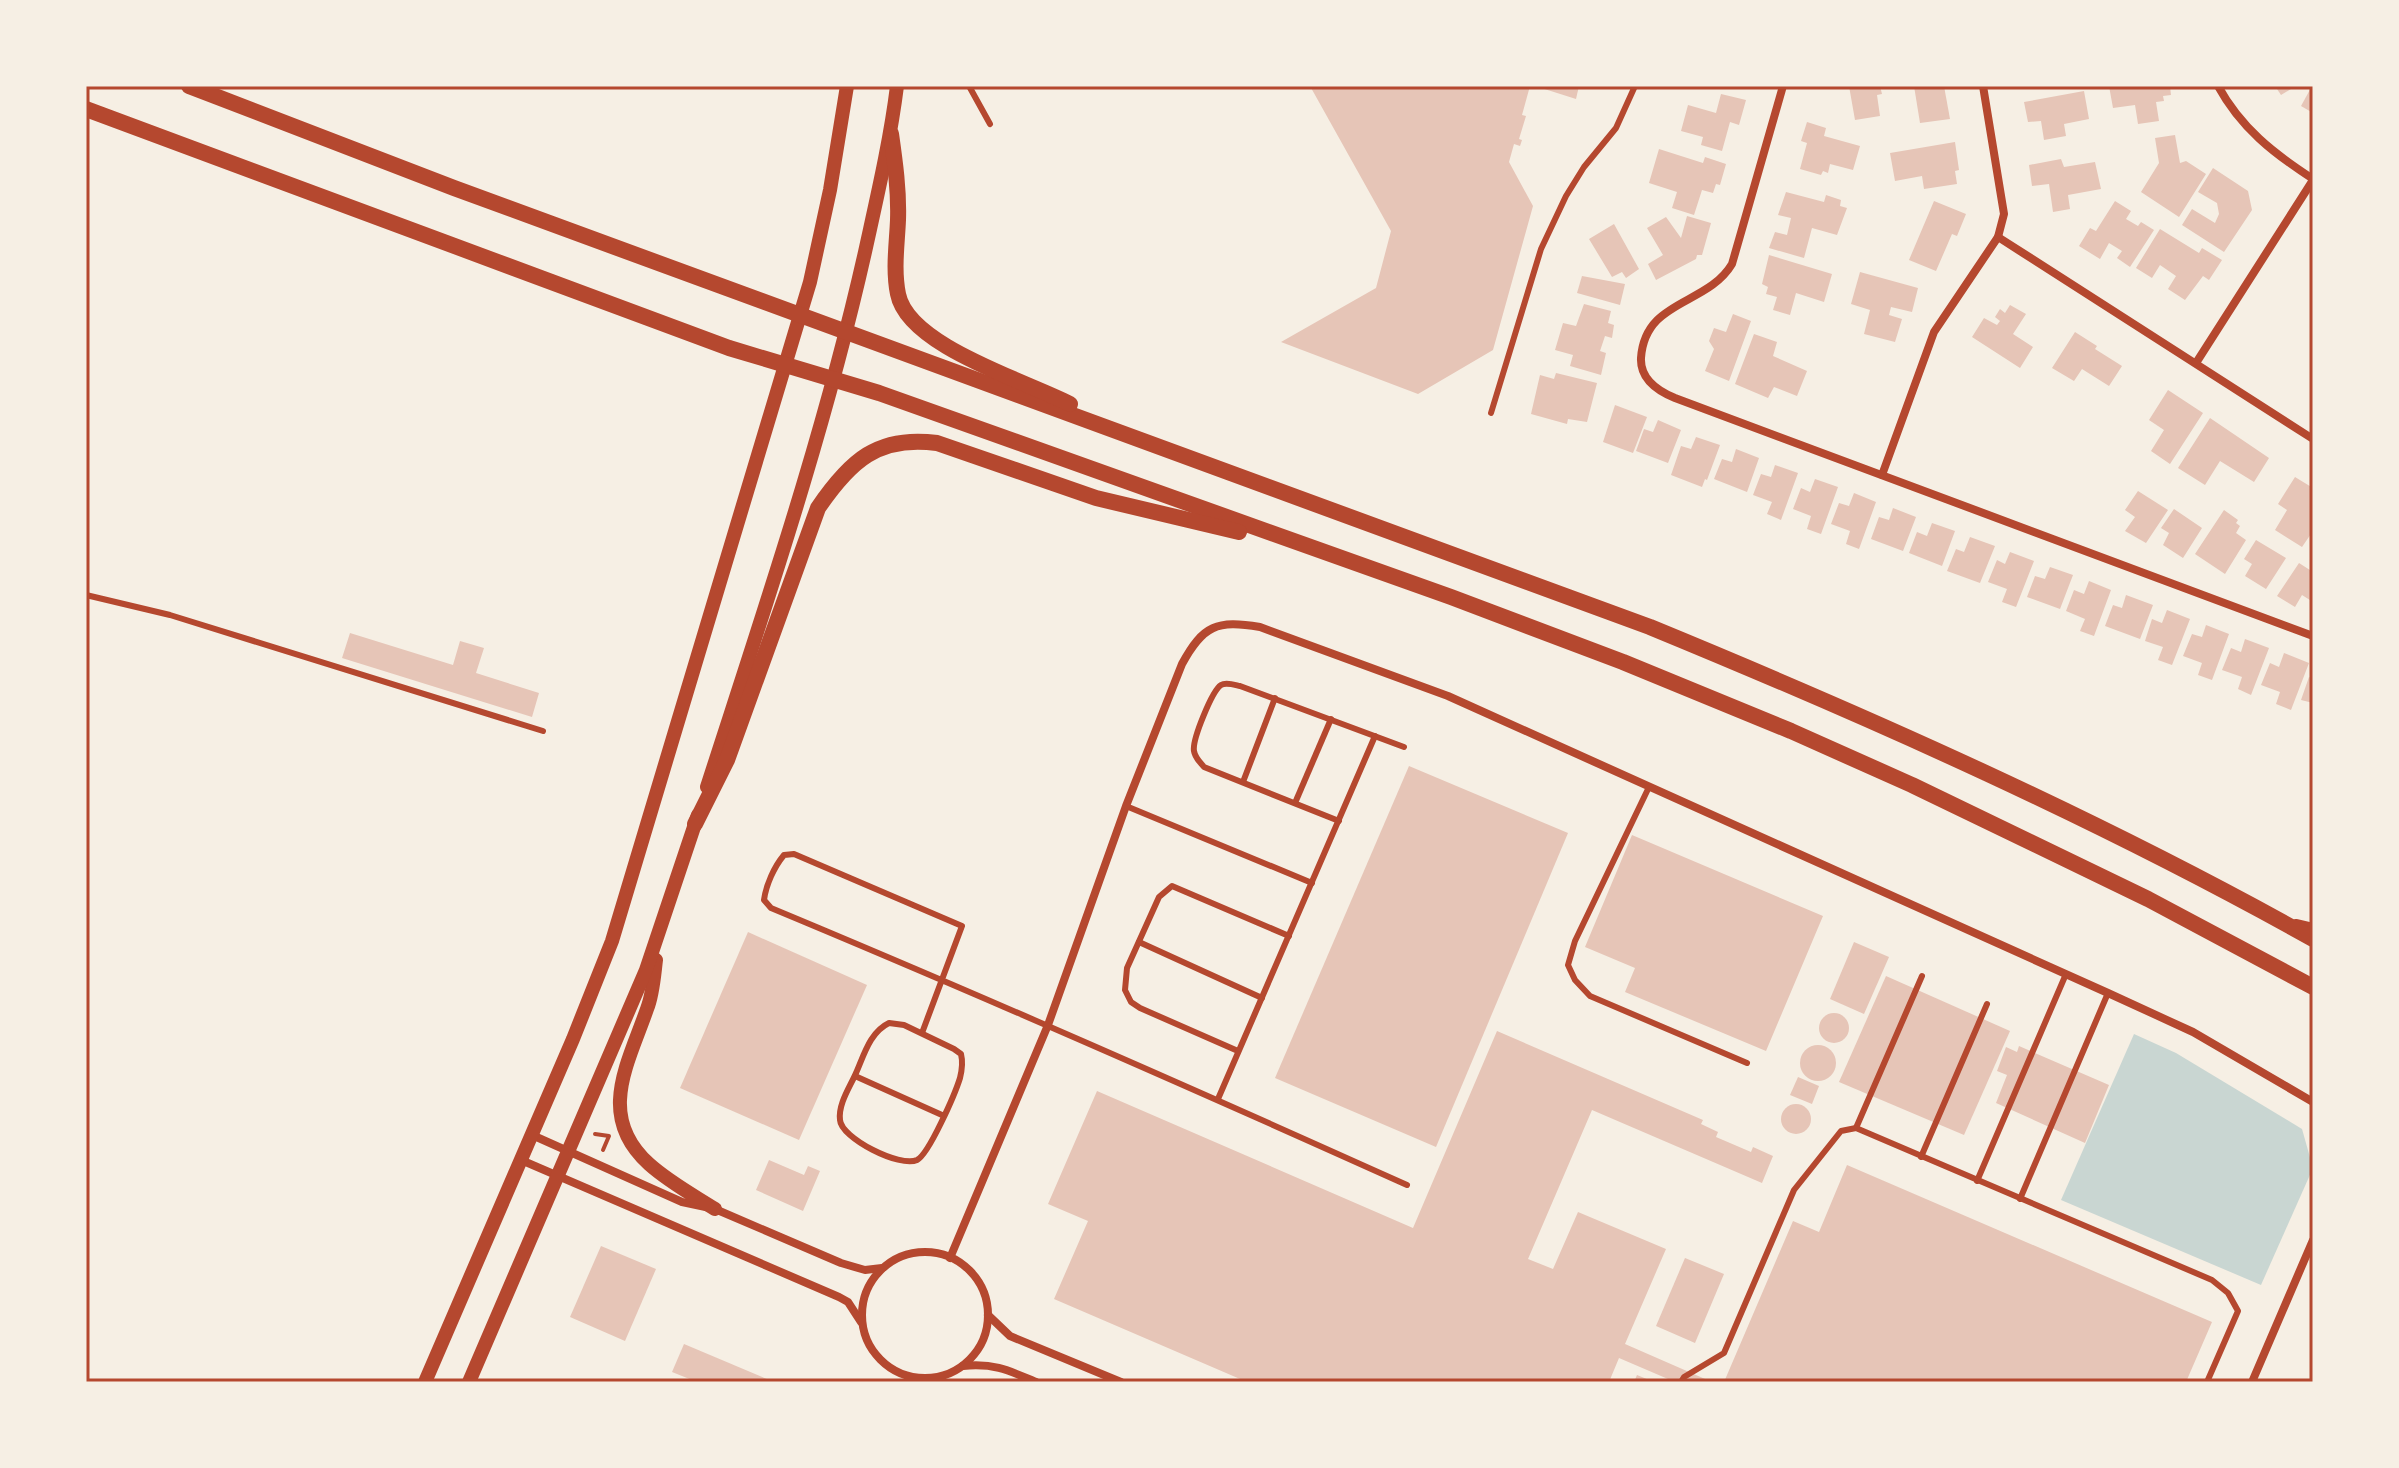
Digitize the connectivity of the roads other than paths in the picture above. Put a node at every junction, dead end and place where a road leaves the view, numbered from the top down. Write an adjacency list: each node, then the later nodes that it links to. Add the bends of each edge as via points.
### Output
1 (189, 86): 14 (main road)
2 (847, 86): 14 (street)
3 (897, 86): 11 (street)
4 (969, 86): 10 (lane)
5 (1635, 86): 19 (lane, via 1616,128 1584,167 1551,226)
6 (1783, 86): 22 (street, via 1732,264 1716,283 1664,312 1651,327 1642,368 1663,393)
7 (1983, 86): 13 (street, via 2004,214)
8 (2218, 86): 12 (street, via 2256,139)
9 (86, 109): 17 (main road)
10 (990, 124)
11 (891, 134): 15 (street); 20 (main road, via 899,217 896,282 912,320 950,349)
12 (2313, 179): 16 (street)
13 (1998, 237): 16 (street); 22 (street, via 1934,332)
14 (801, 315): 15 (main road); 17 (street)
15 (847, 331): 18 (street); 20 (main road)
16 (2196, 363): 21 (street)
17 (785, 366): 18 (main road); 60 (street, via 612,941)
18 (834, 379): 23 (main road); 36 (street)
19 (1491, 413)
20 (1135, 437): 38 (main road, via 1740,664 1989,775)
21 (2313, 439)
22 (1882, 475): 25 (street)
23 (1314, 550): 36 (main road, via 1096,498 937,443 883,445 842,475 818,508 727,760); 47 (main road, via 1552,635 1791,731 2031,841)
24 (86, 595): 28 (lane, via 170,615)
25 (2313, 636)
26 (1275, 698): 27 (lane); 31 (lane); 31 (lane, via 1225,684 1210,700 1194,743 1196,758 1204,767)
27 (1331, 719): 29 (lane); 33 (lane)
28 (543, 731)
29 (1375, 736): 30 (lane); 35 (lane)
30 (1404, 747)
31 (1243, 782): 33 (lane)
32 (1649, 787): 34 (street, via 1448,696 1260,627 1234,623 1213,627 1194,642); 44 (street); 54 (lane, via 1568,965 1590,996)
33 (1295, 803): 35 (lane)
34 (1126, 806): 37 (lane); 51 (street)
35 (1339, 821): 37 (lane)
36 (695, 824): 40 (street)
37 (1312, 883): 41 (lane)
38 (2275, 918): 39 (street); 42 (main road)
39 (2313, 927)
40 (662, 929): 61 (street); 68 (street, via 649,1005 623,1073 620,1111 624,1131 647,1162)
41 (1289, 936): 43 (lane, via 1172,886 1159,897); 49 (lane)
42 (2313, 939)
43 (1139, 942): 49 (lane); 53 (lane, via 1124,979 1131,1002)
44 (2066, 974): 48 (street); 65 (lane)
45 (1922, 976): 59 (lane)
46 (941, 979): 46 (lane, via 771,908 765,892 778,862 794,854 962,926); 51 (lane); 52 (lane)
47 (2313, 987)
48 (2108, 993): 57 (street, via 2193,1032); 67 (lane)
49 (1262, 998): 53 (lane)
50 (1987, 1004): 62 (lane)
51 (1048, 1025): 56 (lane); 70 (street)
52 (922, 1033): 55 (lane, via 904,1025 880,1027); 58 (lane, via 961,1054 960,1079)
53 (1238, 1051): 56 (lane)
54 (1747, 1063)
55 (855, 1076): 58 (lane); 58 (lane, via 840,1110 840,1124 877,1152 914,1161 927,1150)
56 (1218, 1099): 66 (lane)
57 (2313, 1102)
58 (942, 1115)
59 (1856, 1128): 62 (lane); 80 (lane, via 1841,1131 1794,1190 1724,1353)
60 (532, 1135): 61 (street); 63 (street)
61 (569, 1151): 64 (street); 68 (street, via 682,1202)
62 (1921, 1157): 65 (lane)
63 (521, 1160): 64 (street); 76 (street)
64 (558, 1176): 73 (street, via 839,1297); 77 (street)
65 (1977, 1181): 67 (lane)
66 (1407, 1185)
67 (2020, 1199): 81 (lane, via 2212,1280 2228,1293 2238,1311)
68 (715, 1209): 71 (street, via 848,1266)
69 (2313, 1240): 82 (street)
70 (950, 1258): 71 (street, via 922,1252 904,1255); 72 (street, via 975,1277)
71 (883, 1268): 73 (street, via 862,1300)
72 (988, 1315): 74 (street, via 985,1334); 79 (street, via 1010,1336)
73 (861, 1322): 75 (street, via 868,1344)
74 (963, 1366): 75 (street, via 943,1376); 78 (street, via 997,1366)
75 (898, 1378)
76 (425, 1382)
77 (469, 1382)
78 (1036, 1382)
79 (1121, 1382)
80 (1681, 1382)
81 (2207, 1382)
82 (2252, 1382)

